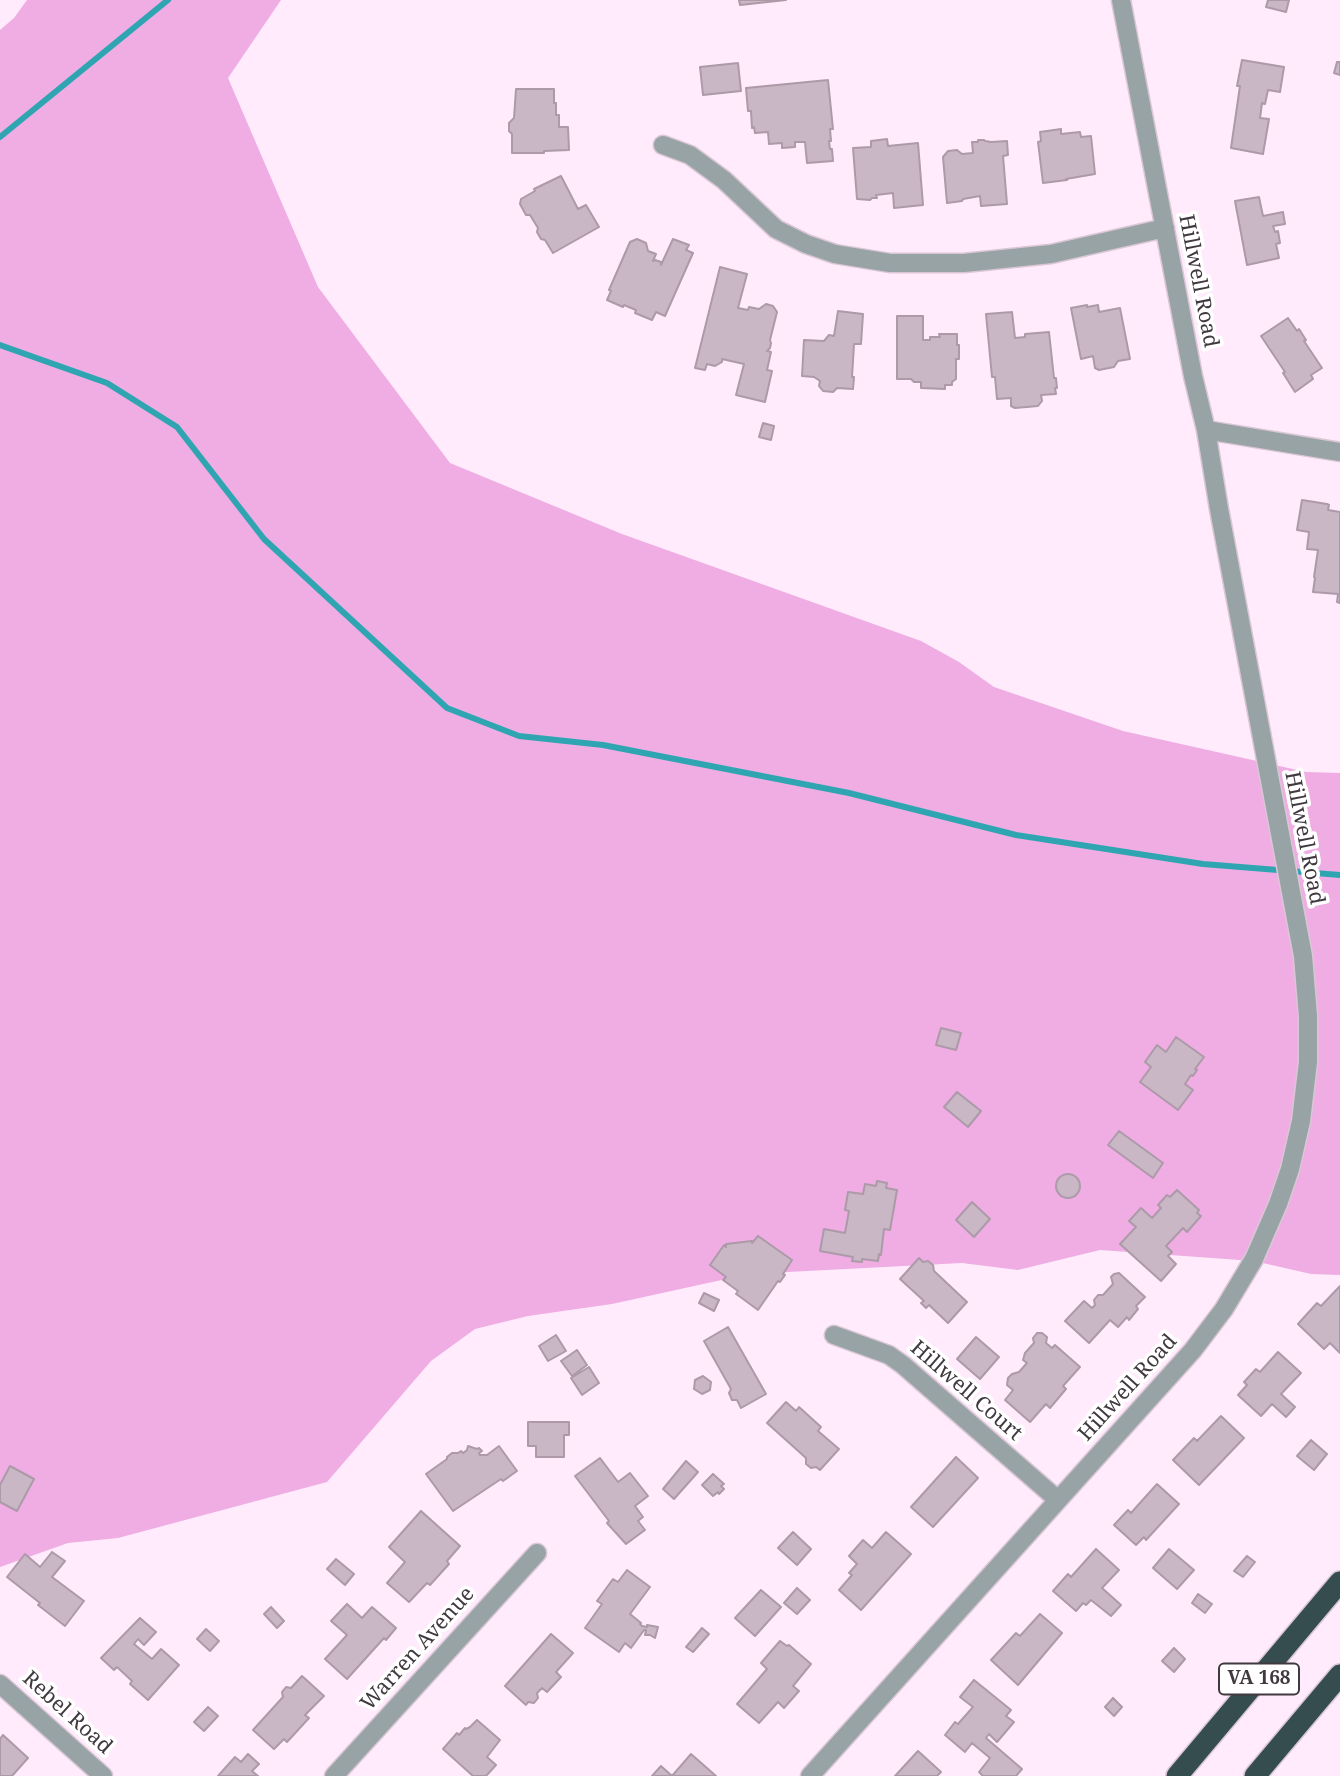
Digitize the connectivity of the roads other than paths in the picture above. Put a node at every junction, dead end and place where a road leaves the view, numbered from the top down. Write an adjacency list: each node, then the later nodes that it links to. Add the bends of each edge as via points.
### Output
1 (1121, 0): 3 (street, Hillwell Road)
2 (663, 145): 3 (street, via 690,155 724,180 776,229 835,254 890,263 964,262 1052,254)
3 (1165, 228): 4 (street, Hillwell Road)
4 (1206, 430): 5 (street); 7 (street, Hillwell Road, via 1303,956 1308,1051 1301,1122 1278,1204 1254,1259 1224,1310)
5 (1340, 452)
6 (834, 1335): 7 (street, Hillwell Court, via 889,1355 903,1365)
7 (1058, 1500): 14 (street, Hillwell Road)
8 (537, 1553): 13 (street, Warren Avenue)
9 (1340, 1582): 15 (highway, VA 168)
10 (1340, 1675): 16 (highway, VA 168)
11 (0, 1684): 12 (street, Rebel Road)
12 (103, 1776)
13 (334, 1776)
14 (810, 1776)
15 (1177, 1776)
16 (1255, 1776)

